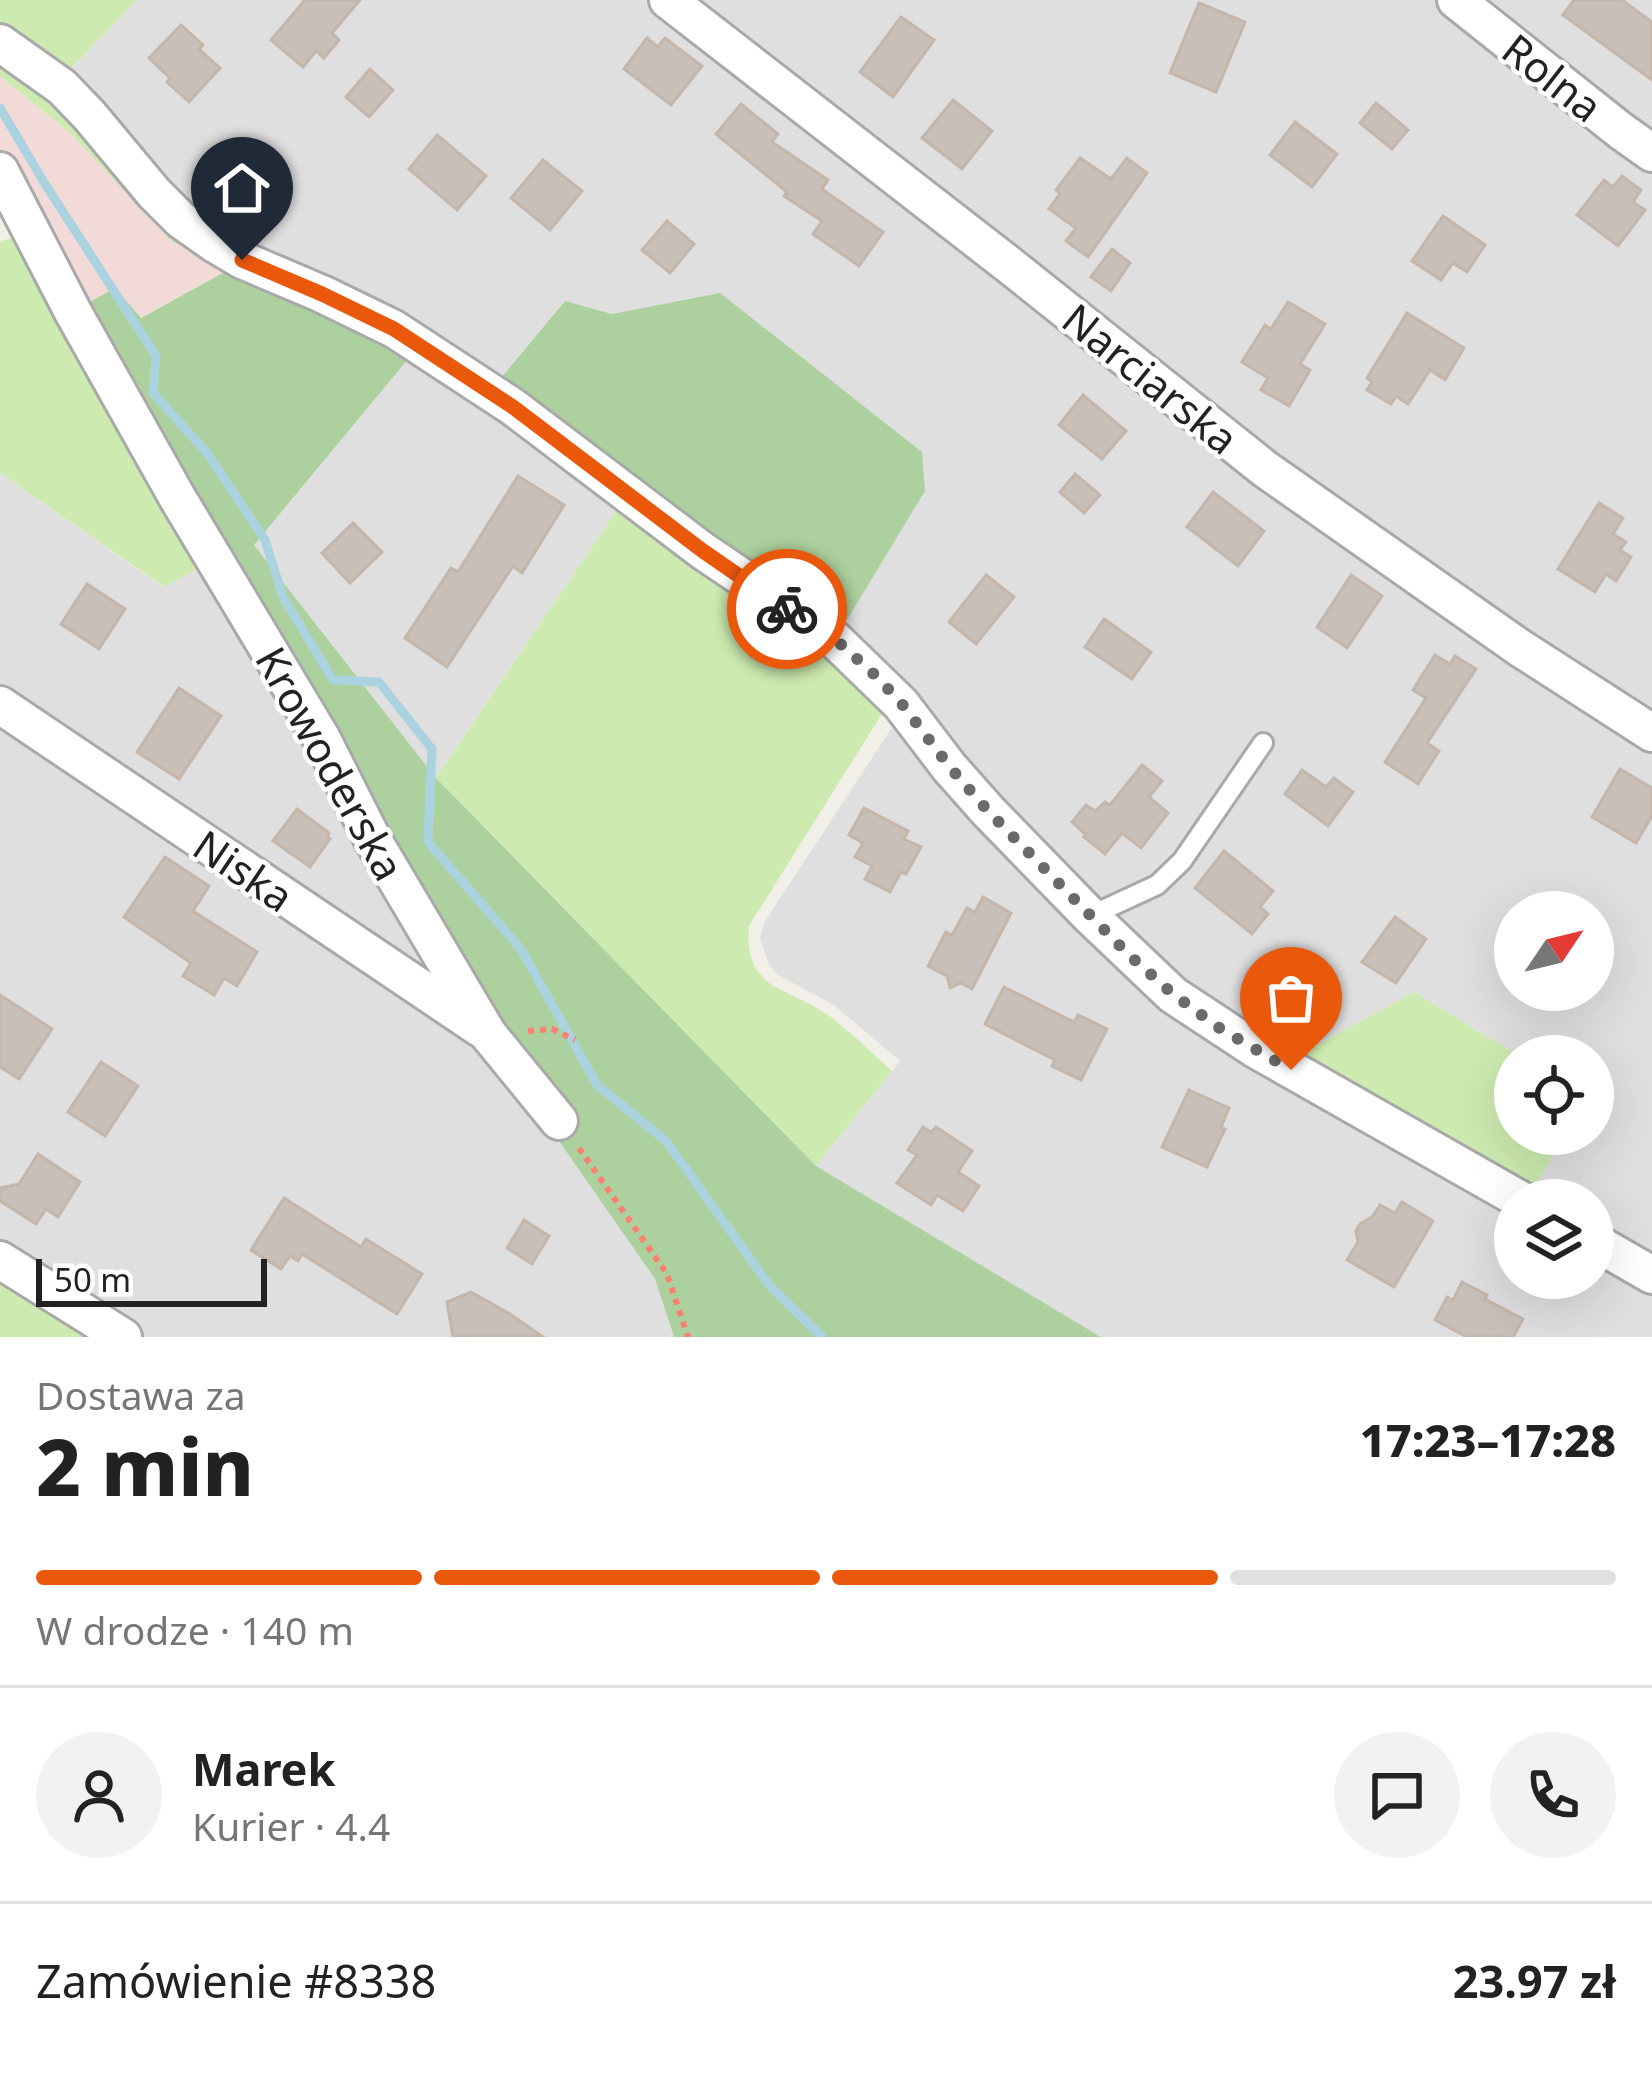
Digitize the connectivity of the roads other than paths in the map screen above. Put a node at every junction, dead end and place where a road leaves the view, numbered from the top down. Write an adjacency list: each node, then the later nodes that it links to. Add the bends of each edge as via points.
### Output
1 (668, 0): 7 (street, Narciarska, via 1295,491)
2 (1456, 0): 4 (street, Rolna)
3 (0, 44): 9 (street, via 62,87 154,193 215,244 394,329 836,640)
4 (1652, 153)
5 (0, 171): 10 (street, Krowoderska, via 154,456)
6 (0, 705): 10 (street, Niska)
7 (1652, 734)
8 (1263, 743): 9 (lane, via 1157,885)
9 (1090, 916): 12 (street, via 1221,1029)
10 (488, 1034): 11 (street, Krowoderska)
11 (560, 1120)
12 (1494, 1185)
13 (1614, 1253): 15 (street)
14 (0, 1260): 16 (street)
15 (1652, 1275)
16 (123, 1337)

